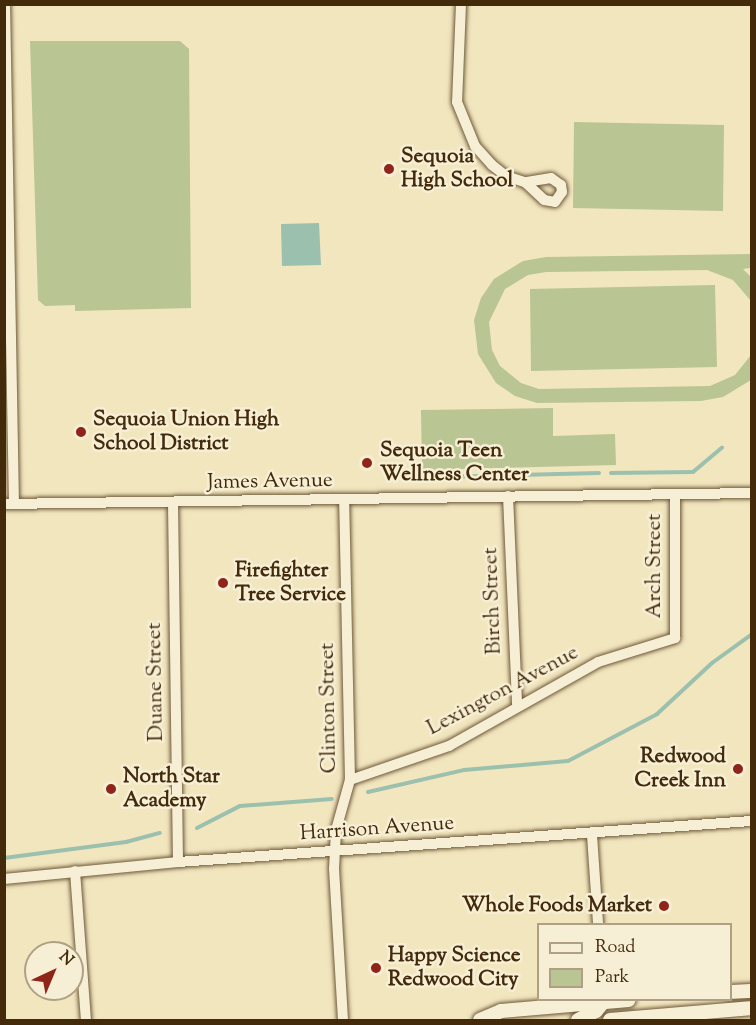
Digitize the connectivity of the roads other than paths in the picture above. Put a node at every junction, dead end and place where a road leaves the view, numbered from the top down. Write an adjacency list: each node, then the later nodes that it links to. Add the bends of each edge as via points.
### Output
1 (5, 4): 4 (street)
2 (461, 4): 3 (street, via 456,86 461,116 482,155 506,176)
3 (525, 182)
4 (7, 241): 10 (street)
5 (752, 493): 6 (street, James Avenue)
6 (675, 494): 7 (street, James Avenue); 11 (street, Arch Street)
7 (508, 496): 8 (street, James Avenue); 12 (street, Birch Street)
8 (344, 500): 9 (street, James Avenue); 13 (street, Clinton Street)
9 (173, 503): 10 (street, James Avenue); 17 (street, Duane Street)
10 (9, 504)
11 (675, 638): 12 (street, Lexington Avenue, via 598,662)
12 (517, 705): 13 (street, Lexington Avenue, via 449,746)
13 (351, 780): 16 (street, Clinton Street)
14 (752, 821): 15 (street, Harrison Avenue)
15 (591, 835): 16 (street, Harrison Avenue); 20 (street)
16 (334, 851): 17 (street, Harrison Avenue); 29 (street, Clinton Street)
17 (178, 862): 18 (street, Harrison Avenue)
18 (75, 871): 19 (street, Harrison Avenue); 28 (street)
19 (4, 879)
20 (598, 923)
21 (752, 991): 22 (main road)
22 (732, 992)
23 (595, 1001): 30 (main road, via 501,1011)
24 (603, 1001): 31 (main road, via 596,1011)
25 (605, 1001): 27 (main road, via 615,1010 638,1010)
26 (752, 1008): 27 (main road)
27 (655, 1016): 32 (main road)
28 (86, 1020)
29 (343, 1020)
30 (480, 1020)
31 (578, 1020)
32 (610, 1020)

